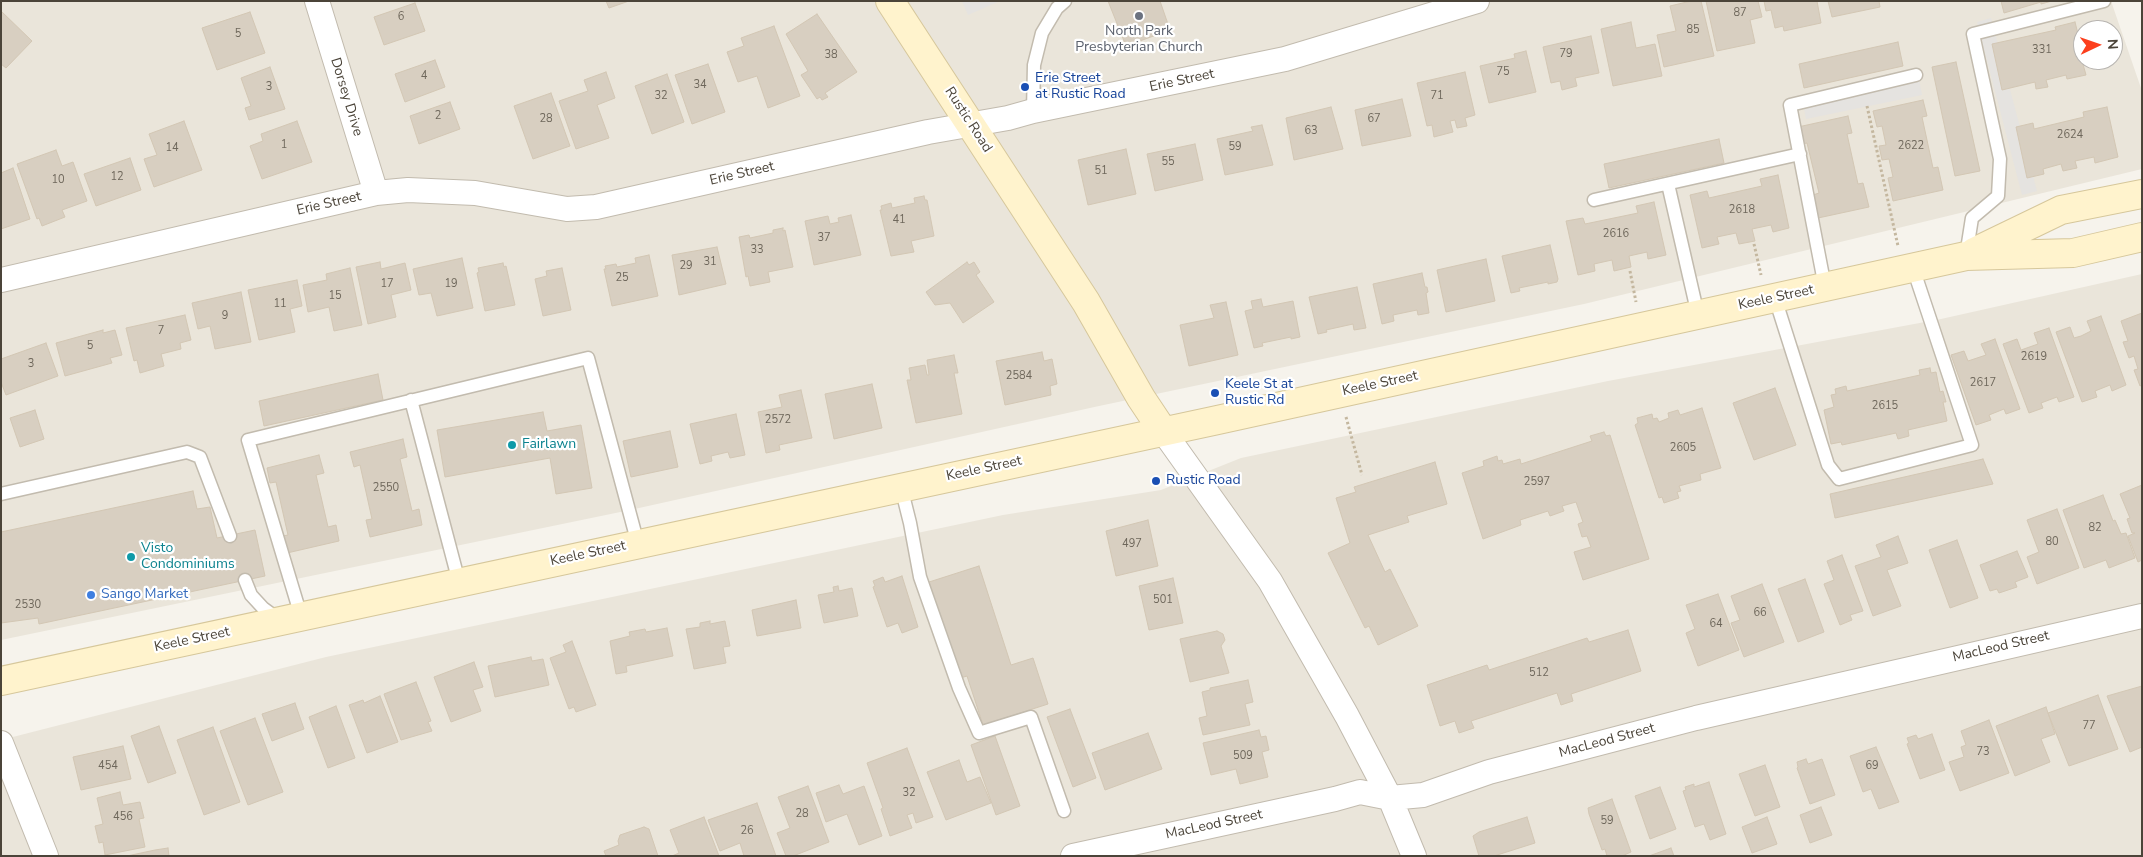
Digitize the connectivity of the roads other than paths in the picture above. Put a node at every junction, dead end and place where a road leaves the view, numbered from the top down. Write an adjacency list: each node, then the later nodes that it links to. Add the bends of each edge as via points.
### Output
1 (317, 1): 11 (street, Dorsey Drive)
2 (890, 1): 8 (main road, Rustic Road)
3 (1065, 1): 7 (lane, via 1042,33 1034,65)
4 (1477, 1): 7 (street, Erie Street, via 1285,60)
5 (2104, 1): 15 (lane, via 1973,34 2000,159 1998,196 1972,218)
6 (1916, 75): 9 (lane, via 1790,105)
7 (1033, 111): 8 (street, Erie Street)
8 (971, 123): 11 (street, Erie Street, via 596,207 567,209 475,193 408,190); 22 (main road, Rustic Road, via 1086,302)
9 (1800, 154): 10 (lane); 18 (lane)
10 (1668, 184): 13 (lane); 20 (lane)
11 (376, 193): 17 (street, Erie Street)
12 (2142, 194): 15 (main road, Keele Street, via 2061,210)
13 (1594, 200)
14 (2142, 237): 15 (main road, Keele Street, via 2073,252)
15 (1966, 256): 16 (main road, Keele Street)
16 (1908, 269): 18 (main road, Keele Street); 19 (lane, via 1972,445 1838,479 1828,465)
17 (1, 280)
18 (1825, 287): 19 (main road, Keele Street)
19 (1770, 299): 20 (main road, Keele Street)
20 (1698, 314): 22 (main road, Keele Street)
21 (411, 400): 26 (lane, via 588,358); 28 (lane); 30 (lane, via 248,440)
22 (1163, 431): 23 (main road, Keele Street); 33 (street, Rustic Road, via 1270,581)
23 (900, 487): 26 (main road, Keele Street); 34 (lane, via 920,577 959,688 979,733 1031,717)
24 (1, 494): 25 (lane, via 186,452 200,457)
25 (230, 536)
26 (638, 544): 28 (main road, Keele Street)
27 (245, 580): 30 (lane, via 251,595 263,608)
28 (459, 582): 30 (main road, Keele Street)
29 (2142, 616): 33 (street, MacLeod Street, via 1696,718 1489,772 1423,795)
30 (291, 618): 31 (main road, Keele Street)
31 (1, 681)
32 (1, 744): 35 (street)
33 (1390, 798): 36 (street, MacLeod Street, via 1360,792); 37 (street, Rustic Road)
34 (1064, 811)
35 (46, 856)
36 (1073, 856)
37 (1414, 856)

